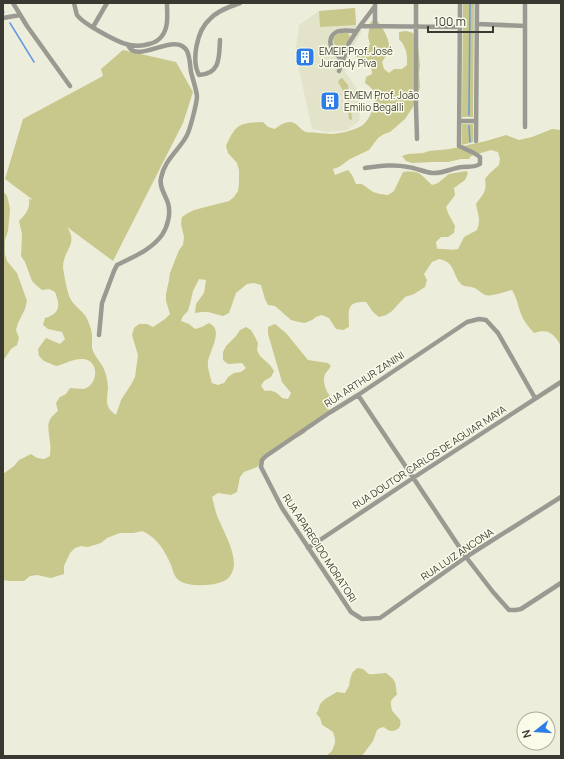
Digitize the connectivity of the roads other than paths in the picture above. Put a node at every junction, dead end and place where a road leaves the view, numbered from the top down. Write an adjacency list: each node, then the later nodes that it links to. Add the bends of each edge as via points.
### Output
1 (13, 3): 11 (street)
2 (74, 3): 18 (street, via 77,15)
3 (107, 3): 18 (street)
4 (167, 3): 22 (street, via 167,19 161,37 154,43 141,47)
5 (240, 3): 21 (street, via 209,19 200,33 196,48 196,70 199,75 206,75 218,64)
6 (416, 3): 16 (street)
7 (460, 3): 19 (street)
8 (477, 3): 13 (street)
9 (525, 3): 17 (street)
10 (375, 5): 14 (street); 15 (street)
11 (20, 15): 12 (street); 25 (street)
12 (3, 18)
13 (477, 24): 17 (street); 27 (street)
14 (360, 26): 15 (street); 20 (street)
15 (375, 26): 16 (street)
16 (416, 26): 19 (street); 29 (street)
17 (525, 26): 28 (street)
18 (93, 27): 22 (street)
19 (459, 27): 26 (street)
20 (356, 31): 23 (street); 23 (street, via 340,31 331,37 331,47)
21 (220, 40)
22 (128, 45): 32 (street, via 134,52 175,44 182,46 189,57 197,98 187,136 165,165 160,182 170,216 163,234 152,246 117,265 102,303)
23 (343, 61): 24 (street)
24 (339, 71)
25 (70, 86)
26 (459, 121): 27 (street); 31 (street, via 459,146 480,157 480,164 433,173 396,165)
27 (476, 121): 30 (street)
28 (525, 127)
29 (418, 139)
30 (476, 141)
31 (365, 168)
32 (99, 335)
33 (561, 382): 35 (street, RUA DOUTOR CARLOS DE AGUIAR MAYA)
34 (358, 395): 35 (street, RUA ARTHUR ZANINI, via 466,322 479,319 486,320 498,334); 36 (street, RUA ARTHUR ZANINI); 37 (street)
35 (535, 398): 37 (street, RUA DOUTOR CARLOS DE AGUIAR MAYA)
36 (262, 460): 39 (street, RUA APARECIDO MORATORI, via 261,467 282,508)
37 (413, 478): 39 (street, RUA DOUTOR CARLOS DE AGUIAR MAYA); 40 (street)
38 (561, 497): 40 (street, RUA LUIZ ANCONA)
39 (308, 548): 42 (street, RUA APARECIDO MORATORI, via 351,612)
40 (466, 557): 41 (street, via 509,610 521,609); 42 (street, RUA LUIZ ANCONA, via 380,618)
41 (561, 584)
42 (362, 618)

